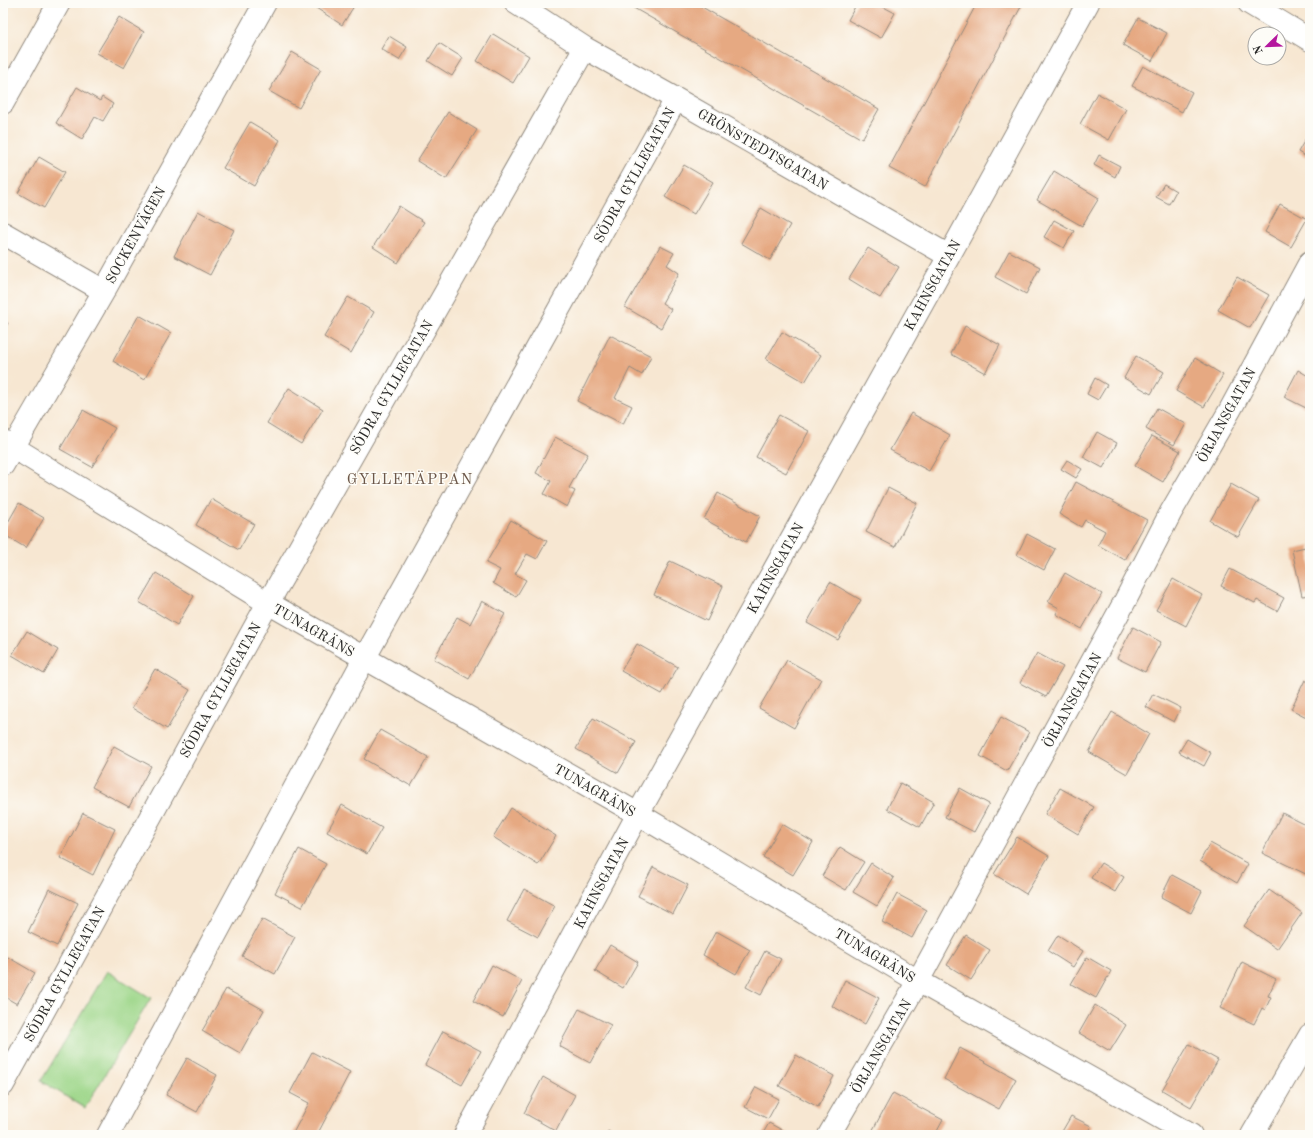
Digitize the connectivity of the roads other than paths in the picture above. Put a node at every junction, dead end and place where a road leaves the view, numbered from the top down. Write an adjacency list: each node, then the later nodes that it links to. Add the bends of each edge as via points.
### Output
1 (59, 3): 9 (street)
2 (264, 3): 13 (street, SOCKENVÄGEN)
3 (516, 3): 7 (street, GRÖNSTEDTSGATAN)
4 (1088, 3): 11 (street, KAHNSGATAN)
5 (1249, 3): 6 (street)
6 (1310, 40)
7 (585, 48): 8 (street, GRÖNSTEDTSGATAN); 15 (street, SÖDRA GYLLEGATAN)
8 (676, 99): 11 (street, GRÖNSTEDTSGATAN); 16 (street, SÖDRA GYLLEGATAN)
9 (3, 103)
10 (3, 233): 13 (street)
11 (949, 256): 17 (street, KAHNSGATAN)
12 (1310, 262): 18 (street, ÖRJANSGATAN, via 1171,512 1122,608)
13 (104, 291): 14 (street, SOCKENVÄGEN)
14 (6, 451): 15 (street, TUNAGRÄNS)
15 (268, 603): 16 (street, TUNAGRÄNS); 20 (street, SÖDRA GYLLEGATAN)
16 (364, 659): 17 (street, TUNAGRÄNS); 21 (street, SÖDRA GYLLEGATAN)
17 (638, 814): 18 (street, TUNAGRÄNS); 22 (street, KAHNSGATAN)
18 (918, 981): 23 (street, ÖRJANSGATAN); 24 (street, TUNAGRÄNS)
19 (1310, 1035): 25 (street)
20 (3, 1086)
21 (108, 1135)
22 (465, 1135)
23 (830, 1135)
24 (1191, 1135)
25 (1252, 1135)

